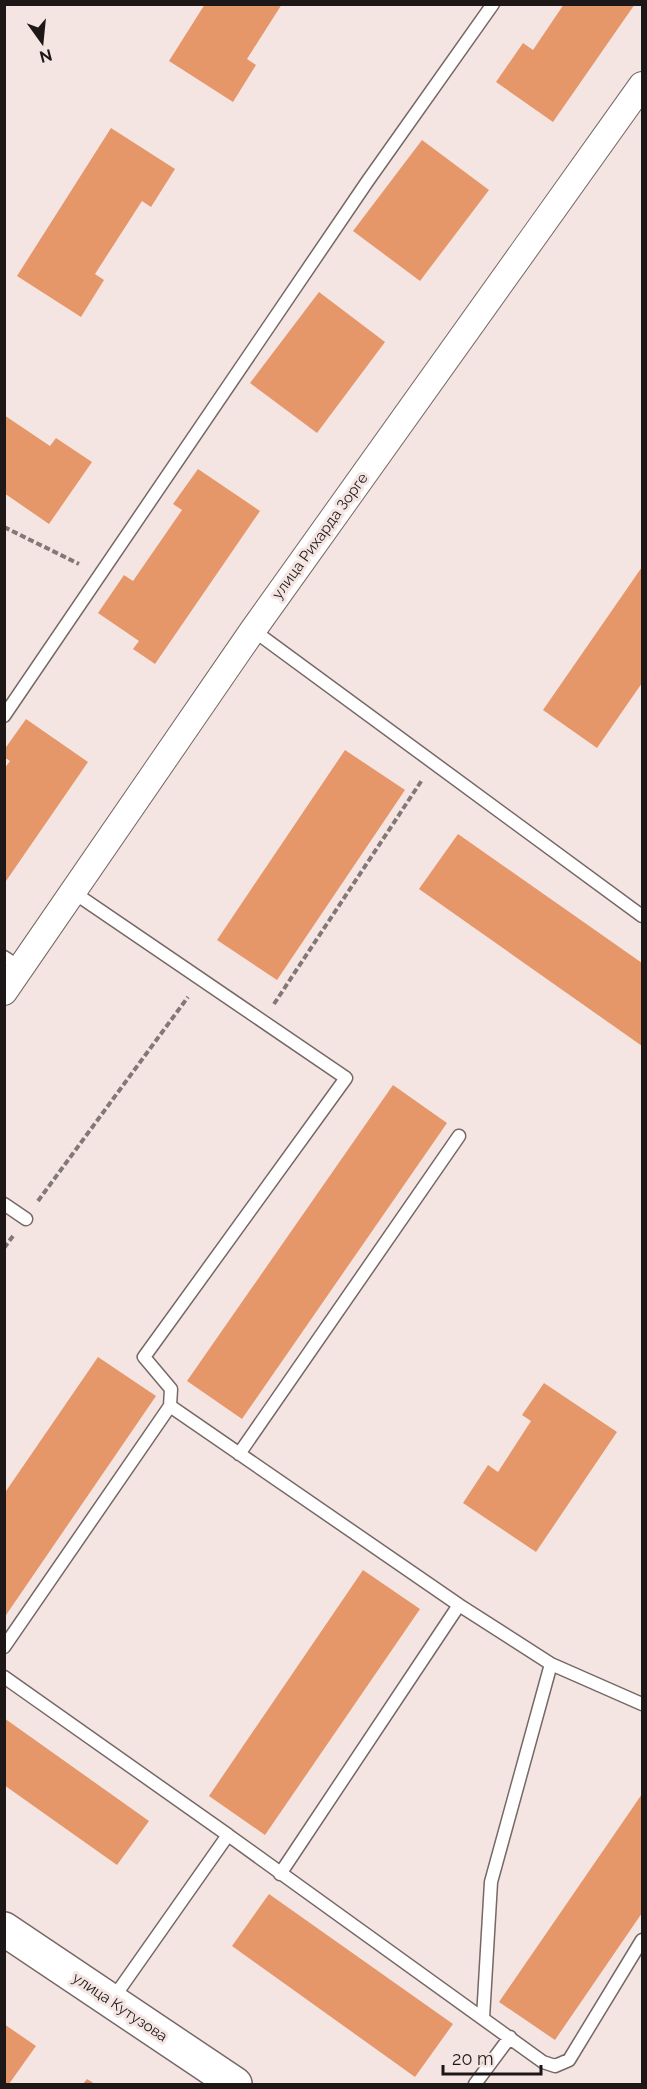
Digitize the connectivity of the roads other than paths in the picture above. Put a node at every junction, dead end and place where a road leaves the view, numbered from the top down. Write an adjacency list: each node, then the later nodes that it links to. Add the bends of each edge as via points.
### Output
1 (493, 4): 4 (lane, via 367,182)
2 (642, 85): 3 (street, улица Рихарда Зорге)
3 (254, 630): 5 (street, улица Рихарда Зорге); 6 (lane)
4 (4, 716)
5 (73, 892): 7 (street, улица Рихарда Зорге); 12 (lane, via 346,1078 144,1357 171,1389)
6 (642, 916)
7 (13, 963): 8 (street, улица Рихарда Зорге)
8 (4, 992)
9 (459, 1136): 13 (lane)
10 (4, 1204): 11 (lane)
11 (26, 1219)
12 (170, 1406): 13 (lane); 15 (lane)
13 (239, 1454): 14 (lane)
14 (459, 1605): 16 (lane); 20 (lane)
15 (4, 1647)
16 (551, 1664): 18 (lane); 24 (lane, via 491,1882)
17 (4, 1677): 19 (lane)
18 (642, 1704)
19 (228, 1835): 20 (lane); 23 (lane)
20 (280, 1874): 24 (lane)
21 (4, 1929): 23 (main road, улица Кутузова)
22 (642, 1940): 25 (lane, via 569,2060 555,2066 543,2062)
23 (112, 2001): 26 (main road, улица Кутузова)
24 (483, 2018): 25 (lane)
25 (510, 2037): 27 (lane)
26 (235, 2085)
27 (475, 2085)

